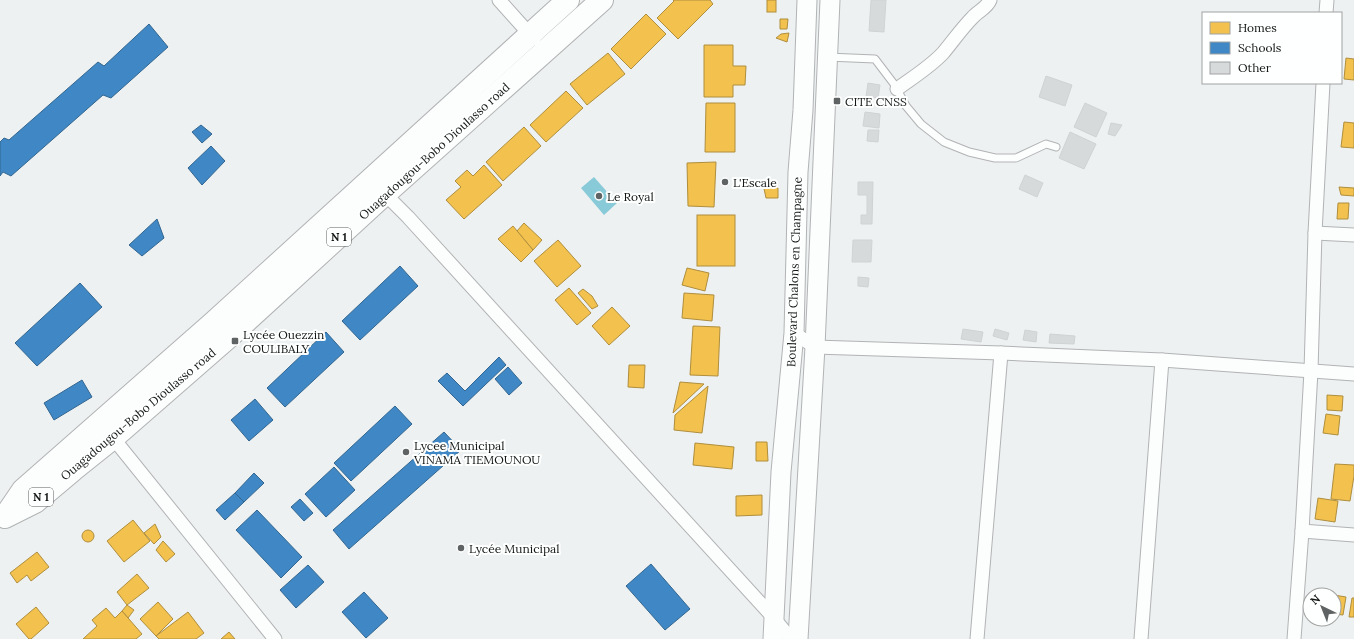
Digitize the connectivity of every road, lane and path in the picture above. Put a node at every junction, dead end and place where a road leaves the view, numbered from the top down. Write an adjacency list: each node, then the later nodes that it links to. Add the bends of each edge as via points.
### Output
1 (499, 0): 9 (street)
2 (568, 0): 9 (highway, Ouagadougou-Bobo Dioulasso road / N 1)
3 (602, 0): 10 (highway, Ouagadougou-Bobo Dioulasso road / N 1)
4 (807, 0): 18 (main road, Boulevard Chalons en Champagne, via 798,172)
5 (830, 0): 11 (main road, Boulevard Chalons en Champagne)
6 (990, 0): 13 (street, via 961,29 943,53)
7 (1327, 0): 8 (street)
8 (1326, 12)
9 (530, 35): 10 (street); 15 (highway, Ouagadougou-Bobo Dioulasso road / N 1)
10 (545, 51): 15 (highway, Ouagadougou-Bobo Dioulasso road / N 1)
11 (827, 57): 13 (lane, via 875,59); 19 (main road, Boulevard Chalons en Champagne)
12 (1323, 84): 16 (street)
13 (897, 89): 14 (lane, via 906,106 921,124 944,142 969,152 995,158 1016,158 1046,144)
14 (1056, 147)
15 (378, 187): 24 (highway, Ouagadougou-Bobo Dioulasso road / N 1, via 213,323); 28 (street)
16 (1315, 233): 17 (street); 22 (street)
17 (1354, 235)
18 (794, 333): 19 (street); 28 (main road, Boulevard Chalons en Champagne, via 781,472)
19 (815, 346): 20 (street); 32 (main road, Boulevard Chalons en Champagne)
20 (1001, 352): 21 (street); 33 (street)
21 (1162, 360): 22 (street); 34 (street)
22 (1311, 370): 23 (street); 26 (street)
23 (1354, 374)
24 (106, 430): 25 (highway, Ouagadougou-Bobo Dioulasso road / N 1, via 23,490); 25 (highway, Ouagadougou-Bobo Dioulasso road / N 1, via 35,502); 29 (street)
25 (2, 513)
26 (1302, 531): 27 (street); 35 (street)
27 (1354, 534)
28 (773, 617): 30 (main road, Boulevard Chalons en Champagne); 31 (street)
29 (275, 639)
30 (773, 639)
31 (791, 639)
32 (798, 639)
33 (977, 639)
34 (1141, 639)
35 (1294, 639)

